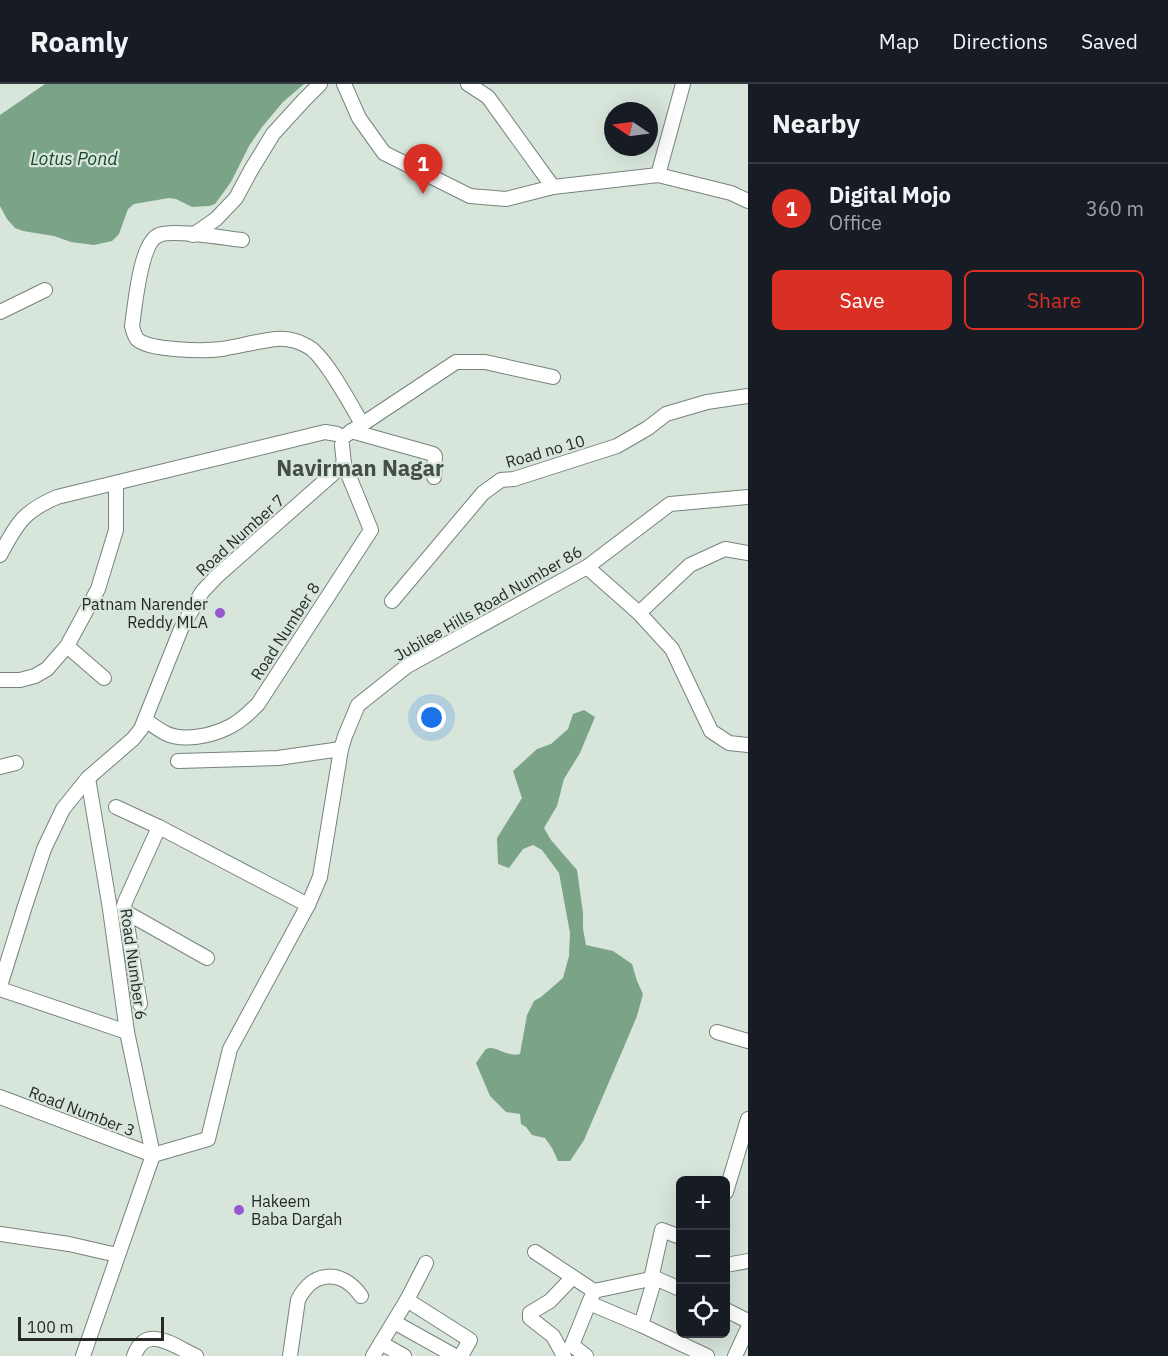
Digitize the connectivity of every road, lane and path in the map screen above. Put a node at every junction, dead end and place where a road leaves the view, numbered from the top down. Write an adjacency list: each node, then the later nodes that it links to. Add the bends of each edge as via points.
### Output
1 (320, 84): 8 (street, via 273,134 236,198)
2 (344, 84): 6 (street, via 359,118 384,153 470,196 506,199)
3 (468, 84): 6 (street, via 488,97)
4 (683, 84): 5 (street)
5 (658, 176): 6 (street); 7 (street, via 731,193)
6 (552, 187)
7 (748, 201)
8 (194, 235): 9 (street); 14 (street, via 158,235 147,246 132,326 137,339 148,345 184,350 219,349 278,339 309,346 322,358)
9 (242, 240)
10 (45, 290): 11 (street)
11 (0, 312)
12 (553, 377): 14 (street, via 485,362 456,362)
13 (748, 396): 22 (street, Road no 10, via 666,414 617,446 501,480 483,494)
14 (347, 434): 15 (street); 16 (street, via 433,454); 17 (street, via 325,432)
15 (344, 464): 27 (street, Road Number 7, via 202,592 181,629); 27 (street, Road Number 8, via 371,530 258,704 227,728 184,738 166,733)
16 (434, 477)
17 (116, 483): 20 (street, via 57,497 35,508 14,528); 24 (street, via 116,530 98,589)
18 (748, 497): 21 (street, Jubilee Hills Road Number 86, via 670,504)
19 (748, 553): 23 (street, via 725,549 690,565)
20 (0, 555)
21 (587, 567): 23 (street); 29 (street, Jubilee Hills Road Number 86, via 406,666 358,705)
22 (392, 601)
23 (639, 613): 28 (street, via 672,650 711,731 729,743)
24 (67, 646): 25 (street); 26 (street, via 47,669 35,676)
25 (104, 678)
26 (0, 680)
27 (145, 720): 33 (street, Road Number 7, via 133,739)
28 (748, 745)
29 (341, 749): 30 (street, via 278,758); 36 (street, Jubilee Hills Road Number 86, via 320,877)
30 (178, 761)
31 (16, 763): 32 (street)
32 (0, 767)
33 (88, 777): 39 (street, Road Number 7, via 63,809 44,849); 41 (street, Road Number 6)
34 (116, 807): 35 (street)
35 (159, 827): 36 (street); 37 (street, via 125,902)
36 (308, 905): 46 (street, Jubilee Hills Road Number 86, via 231,1049 208,1139)
37 (125, 910): 38 (street); 40 (street)
38 (207, 958)
39 (0, 987): 41 (street)
40 (140, 1004)
41 (127, 1032): 46 (street, Road Number 6)
42 (717, 1032): 43 (street)
43 (748, 1041)
44 (0, 1097): 46 (street, Road Number 3)
45 (748, 1119): 47 (street)
46 (153, 1155): 51 (street)
47 (730, 1179)
48 (0, 1234): 51 (street)
49 (676, 1235): 56 (street, via 662,1230)
50 (535, 1252): 55 (street)
51 (117, 1255): 67 (street)
52 (748, 1261): 54 (street)
53 (426, 1263): 60 (street)
54 (730, 1264)
55 (572, 1278): 59 (street); 75 (street, via 550,1301 530,1313 530,1318 553,1336)
56 (653, 1279): 57 (street); 59 (street); 64 (street)
57 (676, 1287)
58 (361, 1296): 70 (street, via 353,1285 340,1278 319,1279 310,1284 298,1300)
59 (591, 1297): 64 (street); 76 (street, via 572,1346)
60 (407, 1300): 63 (street); 74 (street, via 470,1340)
61 (730, 1312): 62 (street)
62 (748, 1321)
63 (394, 1322): 66 (street); 73 (street)
64 (641, 1325): 77 (street)
65 (748, 1328): 78 (street)
66 (381, 1343): 71 (street); 72 (street)
67 (83, 1356)
68 (134, 1356): 69 (street, via 143,1341 154,1338)
69 (196, 1356)
70 (290, 1356)
71 (373, 1356)
72 (404, 1356)
73 (455, 1356)
74 (461, 1356)
75 (564, 1356)
76 (586, 1356)
77 (707, 1356)
78 (735, 1356)

